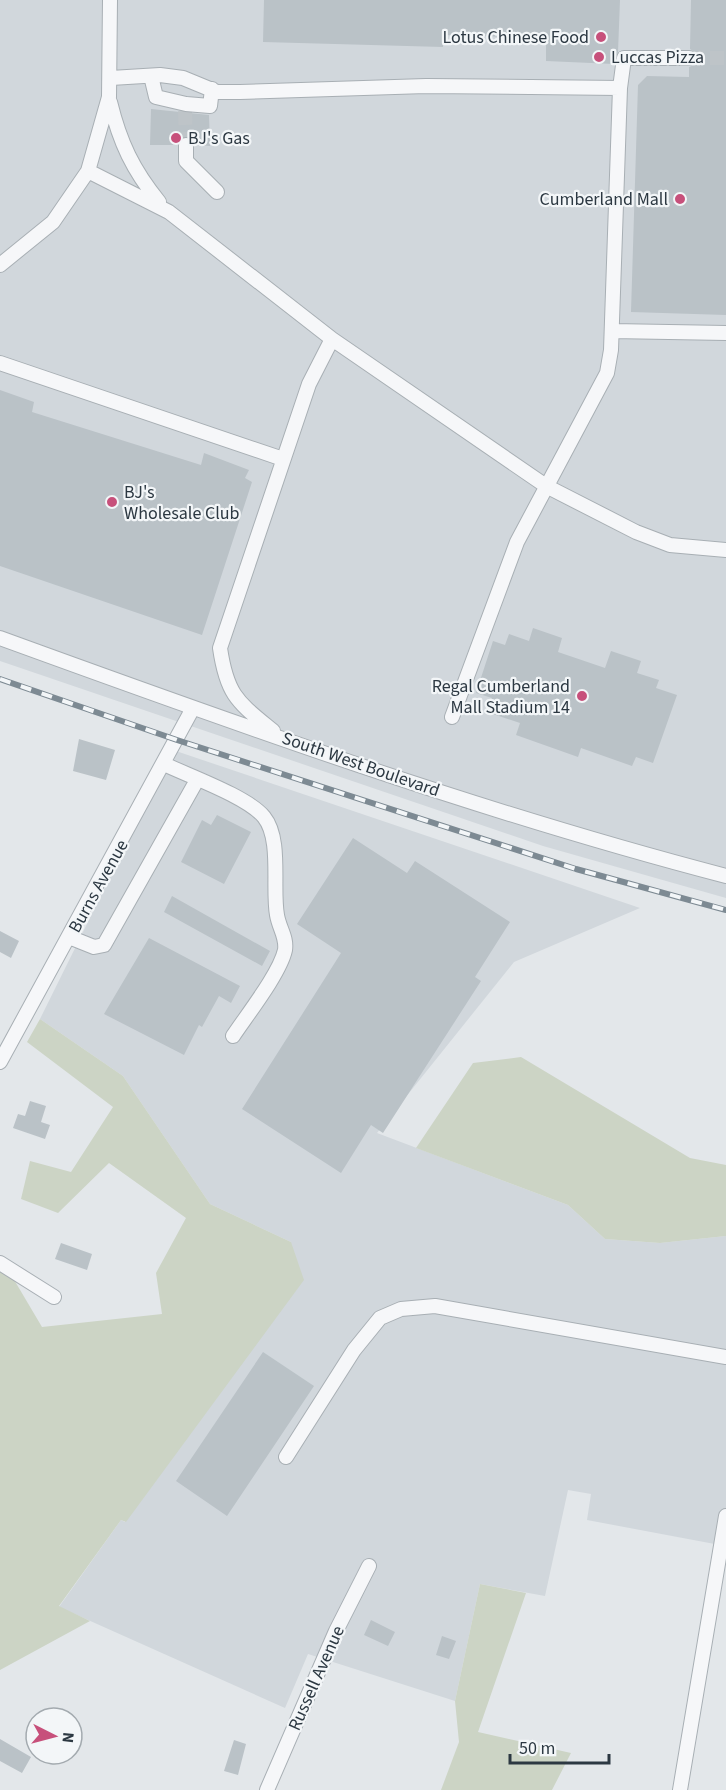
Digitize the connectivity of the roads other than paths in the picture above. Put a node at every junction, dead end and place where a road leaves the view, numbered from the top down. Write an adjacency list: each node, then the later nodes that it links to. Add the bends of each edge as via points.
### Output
1 (110, 0): 4 (street)
2 (689, 58): 5 (street, via 624,58)
3 (151, 76): 4 (street); 6 (street, via 183,78); 6 (street, via 156,97 186,107 210,106)
4 (111, 78): 7 (street)
5 (620, 88): 6 (street, via 426,86 240,92); 13 (street)
6 (212, 89)
7 (109, 98): 9 (street); 11 (street, via 118,133 137,176)
8 (186, 145): 10 (street, via 186,161)
9 (88, 171): 11 (street); 12 (street, via 53,222)
10 (217, 192)
11 (166, 211): 15 (street)
12 (0, 265)
13 (612, 331): 14 (street); 18 (street, via 607,373)
14 (726, 333)
15 (332, 339): 17 (street, via 309,384); 18 (street)
16 (0, 363): 17 (street)
17 (284, 459): 23 (street, via 220,648 232,695)
18 (546, 486): 19 (street, via 670,545); 22 (street, via 513,552)
19 (726, 550)
20 (0, 638): 21 (street, South West Boulevard)
21 (193, 708): 23 (street, South West Boulevard); 24 (street, Burns Avenue)
22 (452, 717)
23 (279, 736): 26 (street, South West Boulevard, via 513,815)
24 (164, 764): 25 (street); 27 (street, Burns Avenue)
25 (197, 780): 27 (street, via 104,945 94,947); 28 (street, via 233,796 264,817 274,835 277,917 285,936 285,951)
26 (726, 876)
27 (69, 937): 29 (street, Burns Avenue)
28 (233, 1036)
29 (0, 1062)
30 (0, 1263): 31 (street)
31 (54, 1297)
32 (726, 1357): 33 (street, via 435,1306 401,1310 380,1318 354,1350)
33 (286, 1457)
34 (726, 1516): 37 (street)
35 (369, 1566): 36 (street, Russell Avenue, via 336,1631)
36 (267, 1790)
37 (680, 1790)

